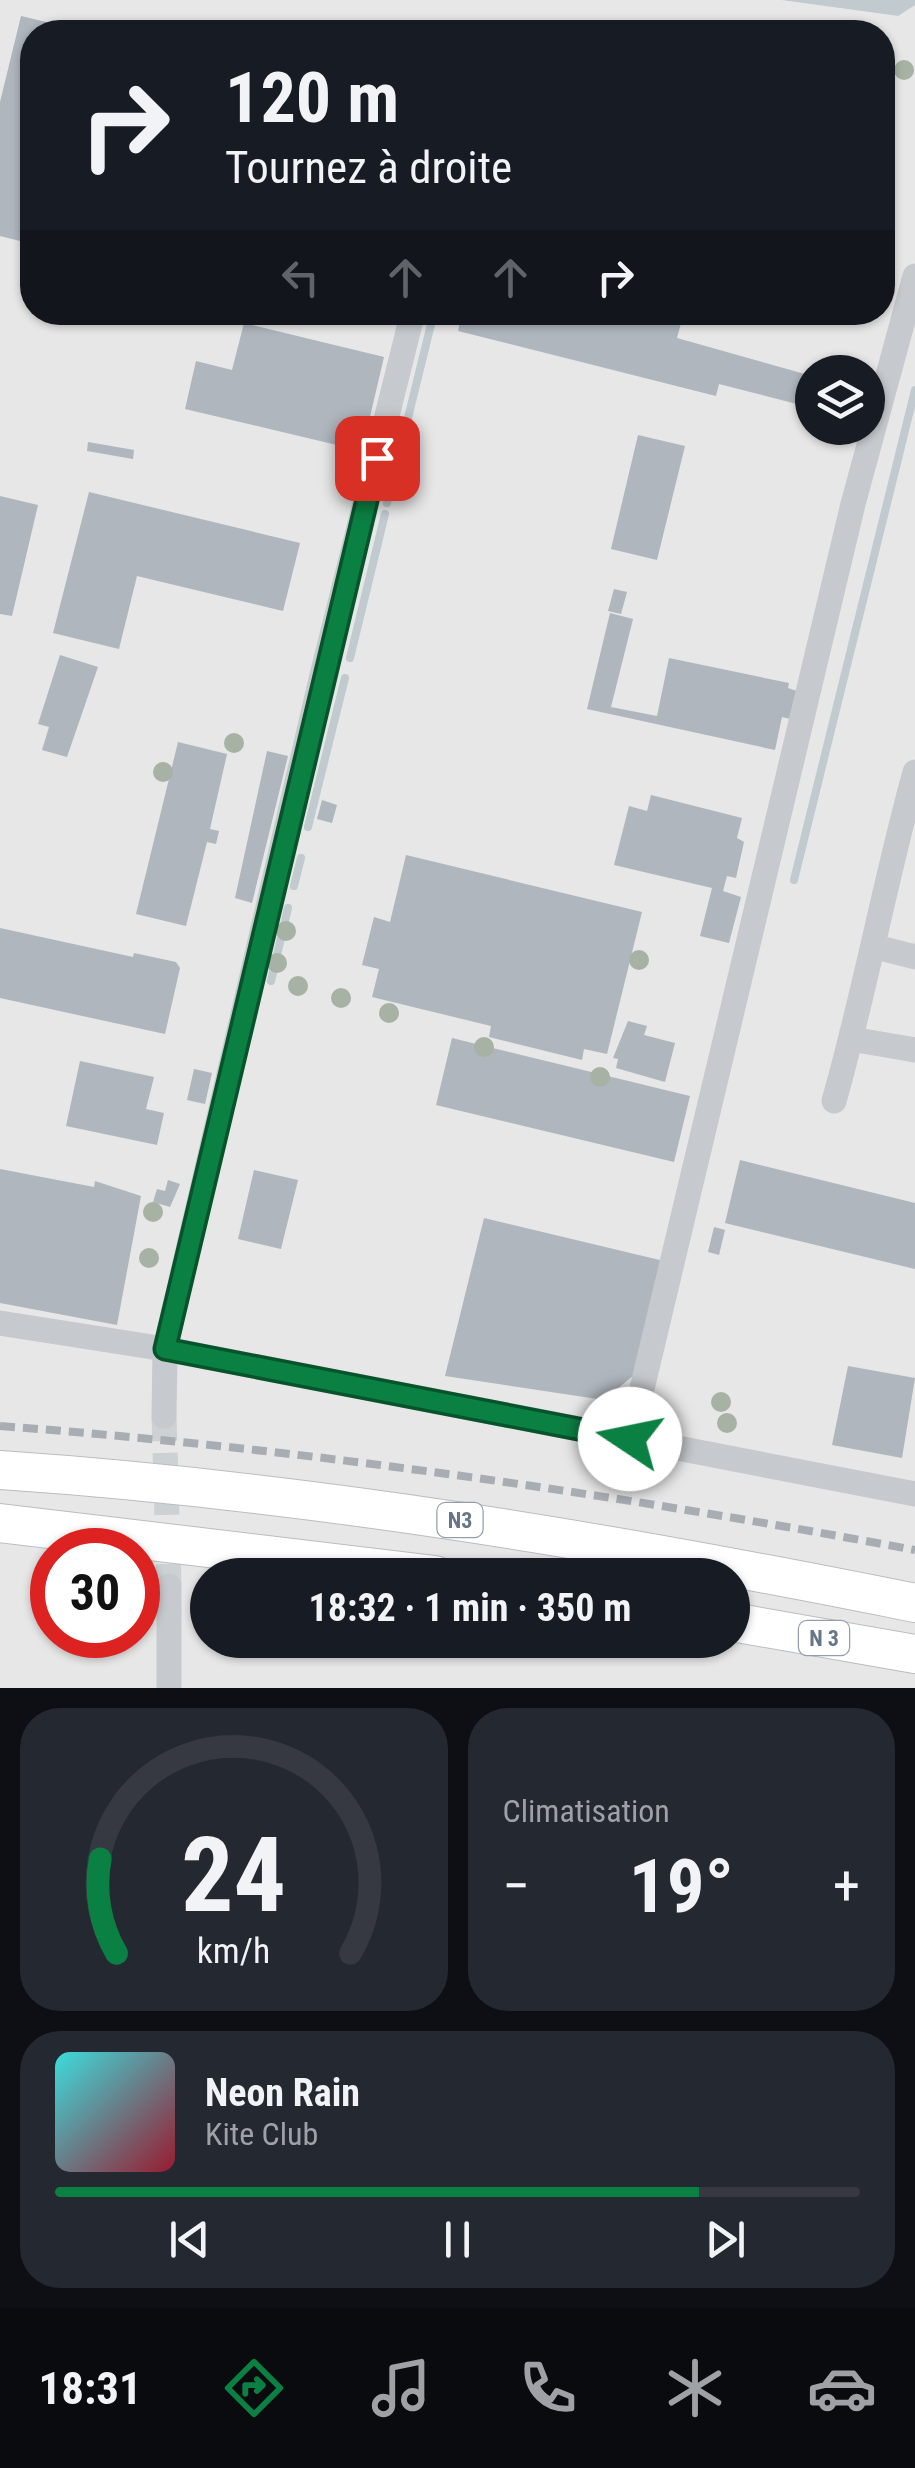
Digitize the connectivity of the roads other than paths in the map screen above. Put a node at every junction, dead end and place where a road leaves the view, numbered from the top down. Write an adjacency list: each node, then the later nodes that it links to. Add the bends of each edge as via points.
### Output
1 (915, 276): 12 (street, via 853,504)
2 (410, 325): 10 (street)
3 (915, 772): 4 (street)
4 (876, 948): 5 (street); 6 (street)
5 (915, 957)
6 (852, 1039): 7 (street); 8 (street)
7 (915, 1050)
8 (834, 1101)
9 (0, 1323): 10 (street)
10 (165, 1349): 11 (street); 12 (street)
11 (164, 1416)
12 (630, 1439): 14 (street)
13 (0, 1470): 18 (highway, N3, via 373,1506)
14 (915, 1494)
15 (0, 1524): 16 (highway)
16 (290, 1558)
17 (168, 1586): 21 (street)
18 (915, 1603)
19 (750, 1625): 20 (highway, N 3)
20 (915, 1654)
21 (169, 1688)

